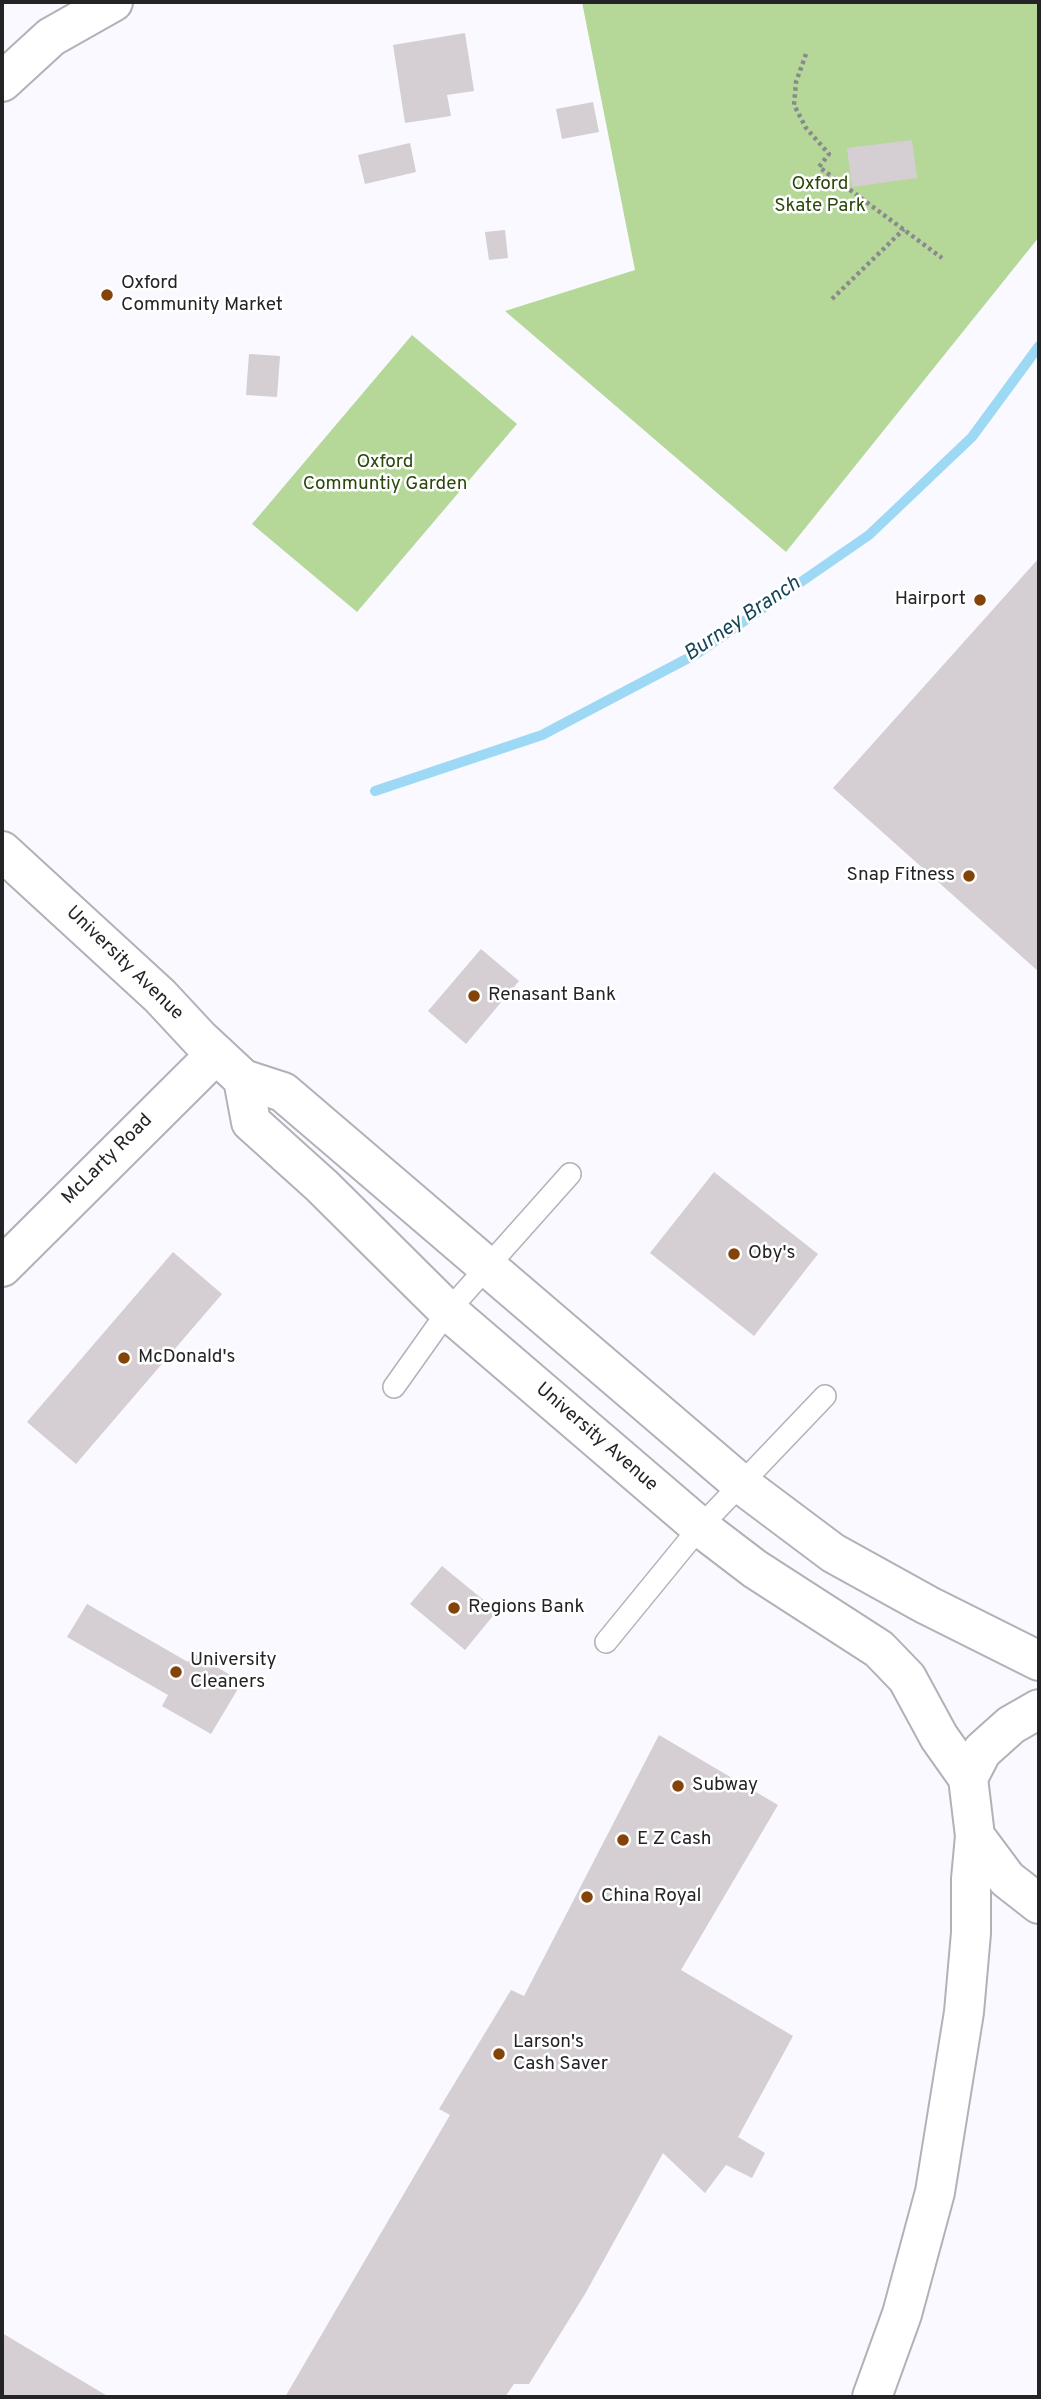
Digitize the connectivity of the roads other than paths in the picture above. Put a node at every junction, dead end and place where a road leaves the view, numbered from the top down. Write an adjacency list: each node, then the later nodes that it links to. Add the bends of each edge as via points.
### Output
1 (113, 2): 2 (main road, via 51,37)
2 (2, 82)
3 (2, 851): 4 (main road, University Avenue, via 160,996)
4 (216, 1054): 5 (main road, University Avenue); 7 (main road, McLarty Road)
5 (243, 1079): 8 (main road, University Avenue, via 283,1092); 9 (main road, University Avenue, via 251,1122)
6 (570, 1174): 8 (lane)
7 (2, 1267)
8 (487, 1268): 9 (lane); 12 (main road, University Avenue)
9 (448, 1311): 10 (lane); 13 (main road, University Avenue)
10 (394, 1387)
11 (825, 1396): 12 (lane)
12 (741, 1483): 13 (lane); 15 (main road, University Avenue, via 833,1553)
13 (700, 1527): 14 (lane); 17 (main road, University Avenue, via 755,1569 879,1649 907,1678)
14 (606, 1642)
15 (1039, 1661)
16 (1039, 1709): 17 (main road, via 982,1751)
17 (968, 1778): 18 (main road, University Avenue)
18 (975, 1836): 19 (main road, University Avenue, via 1007,1879); 20 (main road, via 964,2011 935,2192 902,2314)
19 (1039, 1904)
20 (872, 2397)

